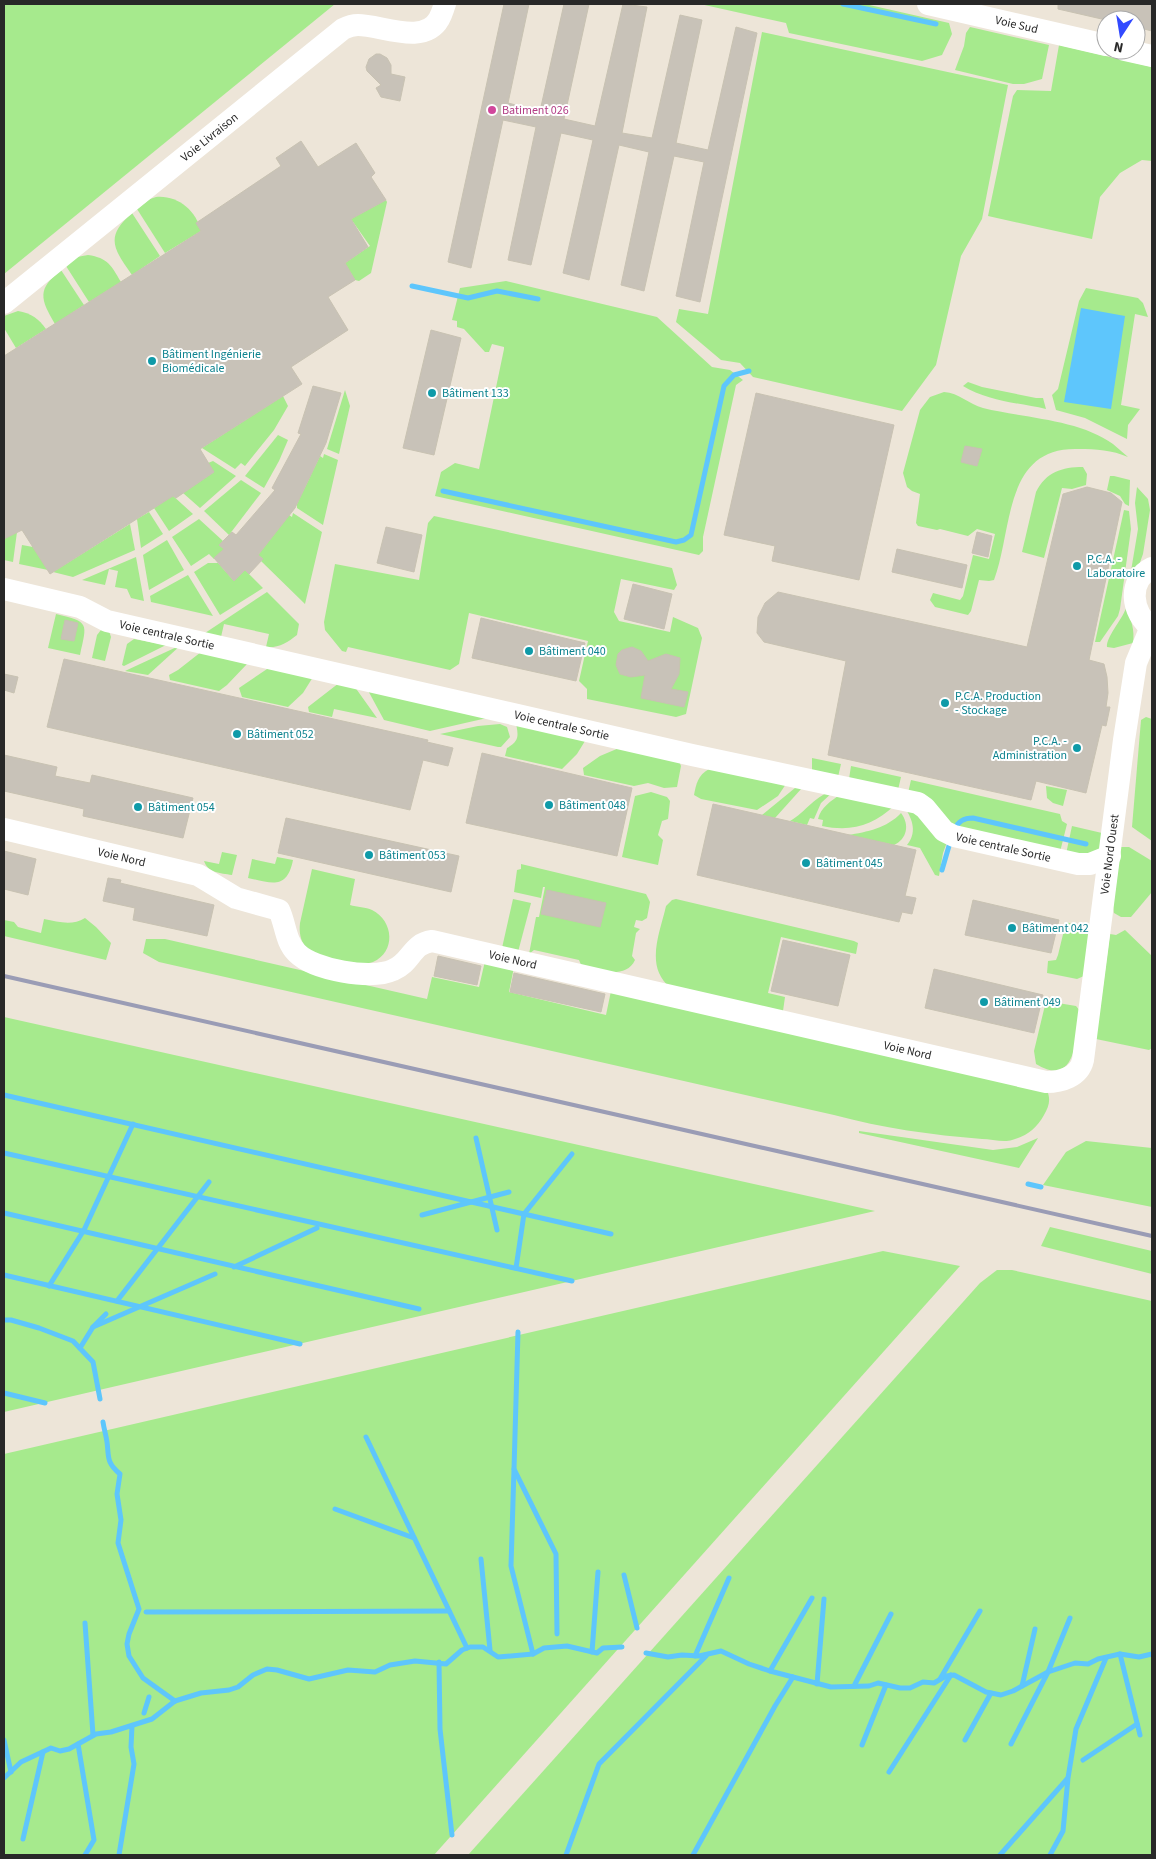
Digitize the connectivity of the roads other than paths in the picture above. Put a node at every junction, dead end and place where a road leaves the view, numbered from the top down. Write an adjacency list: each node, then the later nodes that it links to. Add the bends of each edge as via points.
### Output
1 (445, 4): 4 (street, Voie Livraison, via 439,20 421,32 410,34 357,24 342,29)
2 (928, 4): 3 (street, Voie Sud)
3 (1096, 43)
4 (4, 303)
5 (1152, 568): 7 (street, via 1141,577 1134,598 1141,619)
6 (4, 589): 9 (street, Voie centrale Sortie, via 80,607 107,621 918,803 944,831 952,835 1085,865)
7 (1151, 628): 9 (street, Voie Nord Ouest, via 1136,663)
8 (4, 829): 10 (street, Voie Nord, via 198,875 236,898 279,910 289,942 297,953 310,963 331,968 367,974 392,971 403,965 420,943 432,941 1046,1082)
9 (1110, 856): 10 (street, Voie Nord Ouest, via 1083,1060)
10 (1070, 1078)

